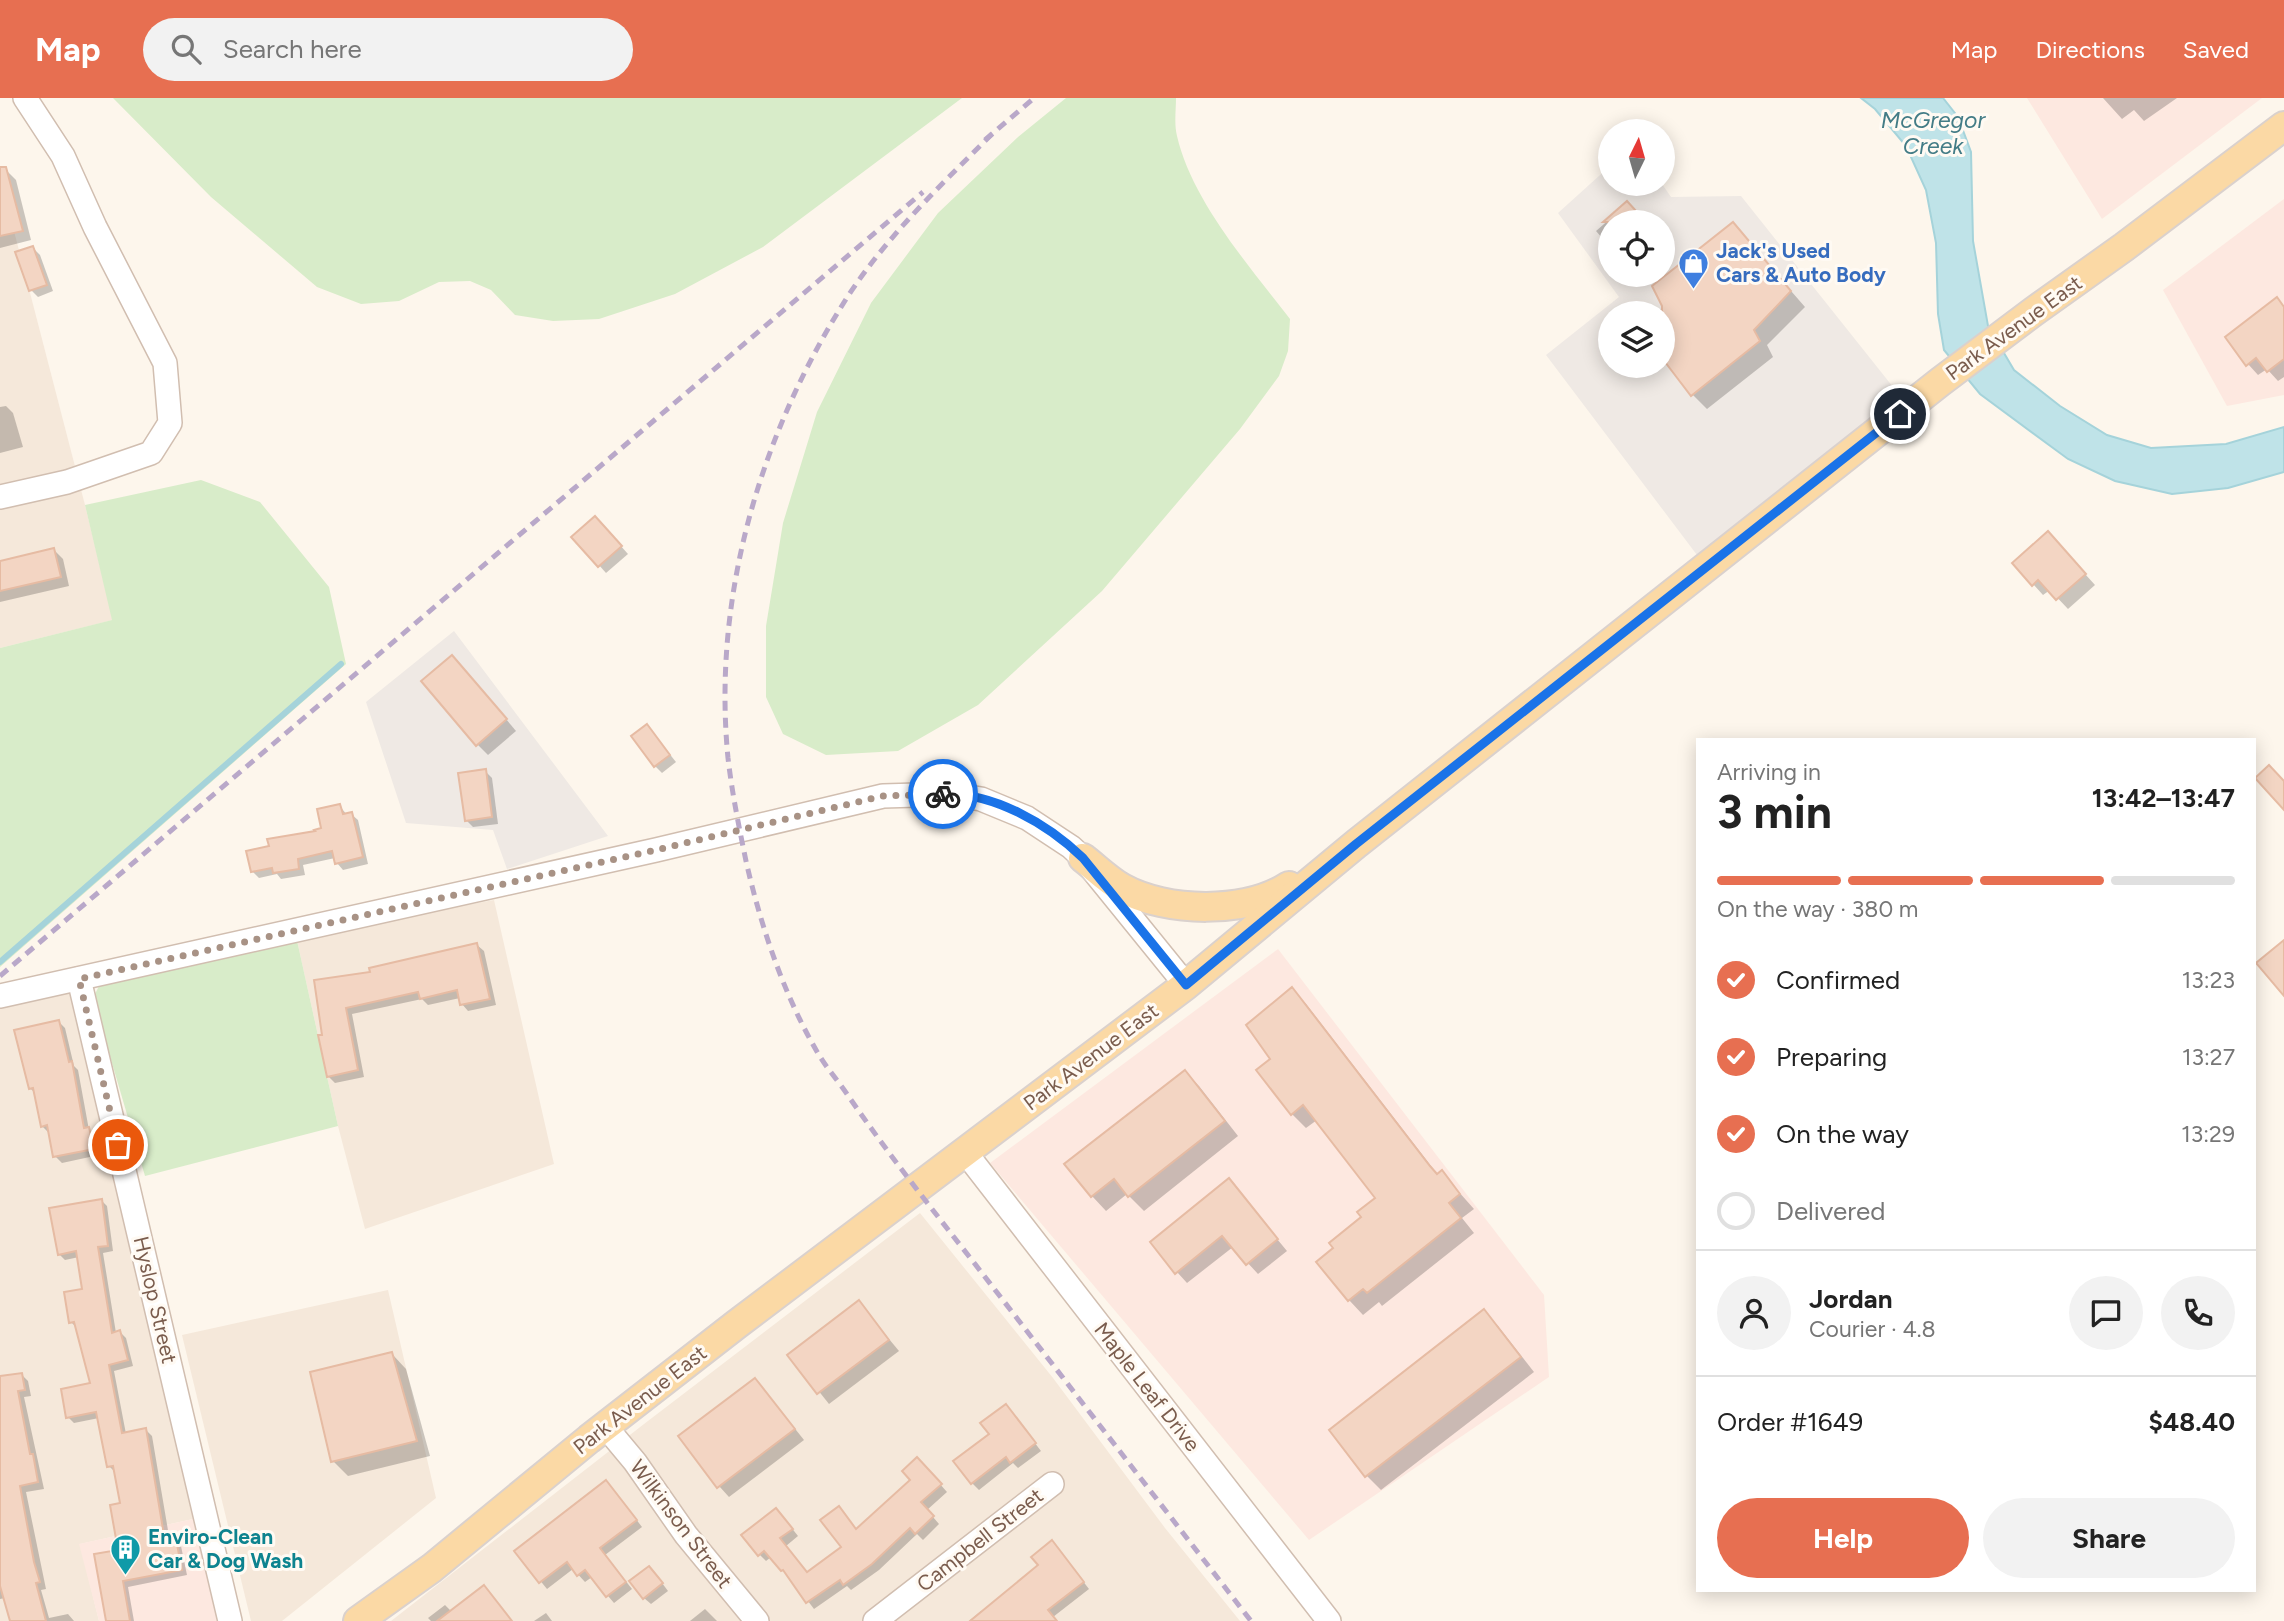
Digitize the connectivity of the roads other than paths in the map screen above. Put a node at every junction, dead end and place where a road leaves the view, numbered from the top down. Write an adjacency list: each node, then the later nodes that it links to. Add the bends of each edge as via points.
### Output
1 (25, 98): 5 (street, via 63,156 165,363 170,423 151,453 68,482)
2 (2284, 126): 4 (main road, Park Avenue East)
3 (2284, 150): 4 (main road)
4 (2124, 247): 6 (main road, Park Avenue East, via 1940,382)
5 (0, 497)
6 (1356, 844): 7 (main road, via 1273,896 1218,906 1144,896 1122,888); 9 (main road, Park Avenue East)
7 (1083, 858): 8 (street, via 1027,818 981,799 951,794 883,796); 9 (street)
8 (79, 979): 10 (street); 14 (street, Hyslop Street)
9 (1186, 985): 11 (main road, Park Avenue East)
10 (0, 996)
11 (965, 1152): 12 (main road, Park Avenue East); 18 (street, Maple Leaf Drive)
12 (605, 1426): 15 (main road, Park Avenue East, via 432,1568); 16 (street, Wilkinson Street)
13 (1052, 1484): 17 (street, Campbell Street)
14 (230, 1621)
15 (358, 1621)
16 (757, 1621)
17 (875, 1621)
18 (1329, 1621)

